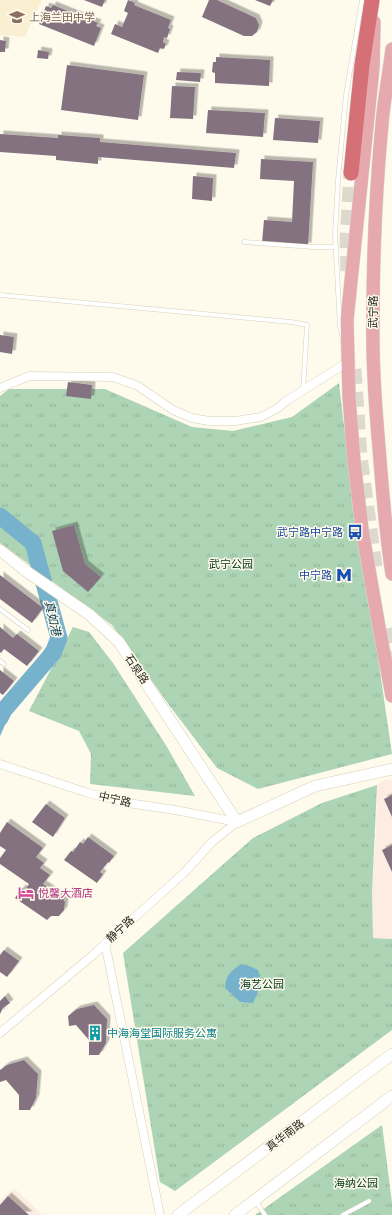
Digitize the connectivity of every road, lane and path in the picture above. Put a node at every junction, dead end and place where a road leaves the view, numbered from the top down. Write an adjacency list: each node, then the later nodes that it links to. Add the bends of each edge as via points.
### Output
1 (362, 0): 6 (lane, via 346,95 338,180)
2 (373, 0): 4 (highway, via 362,65); 8 (main road, via 373,68 347,320)
3 (392, 49): 12 (main road, 武宁路, via 379,155 372,318 374,389 386,536)
4 (351, 174)
5 (244, 242): 6 (lane)
6 (336, 247): 8 (lane, via 340,327)
7 (0, 295): 10 (lane, via 307,325)
8 (348, 362): 10 (street); 15 (main road, via 354,461 362,529)
9 (0, 388): 10 (street, via 29,376 113,377 138,386 173,410 192,418 209,421 235,421 261,416 278,408)
10 (303, 390)
11 (0, 550): 18 (street, 石泉路, via 90,615 119,642)
12 (392, 574)
13 (0, 609): 14 (lane)
14 (28, 630)
15 (392, 696)
16 (0, 764): 18 (street, 中宁路, via 88,793 128,803)
17 (392, 769): 18 (street, via 315,786)
18 (238, 822): 19 (street, 静宁路, via 212,842 185,872)
19 (105, 943): 20 (street, 静宁路); 25 (street)
20 (0, 1033)
21 (392, 1054): 26 (street, 真华南路)
22 (392, 1096): 23 (street)
23 (255, 1200): 27 (street); 28 (lane)
24 (369, 1201): 29 (lane)
25 (160, 1215)
26 (178, 1215)
27 (235, 1215)
28 (265, 1215)
29 (343, 1215)

